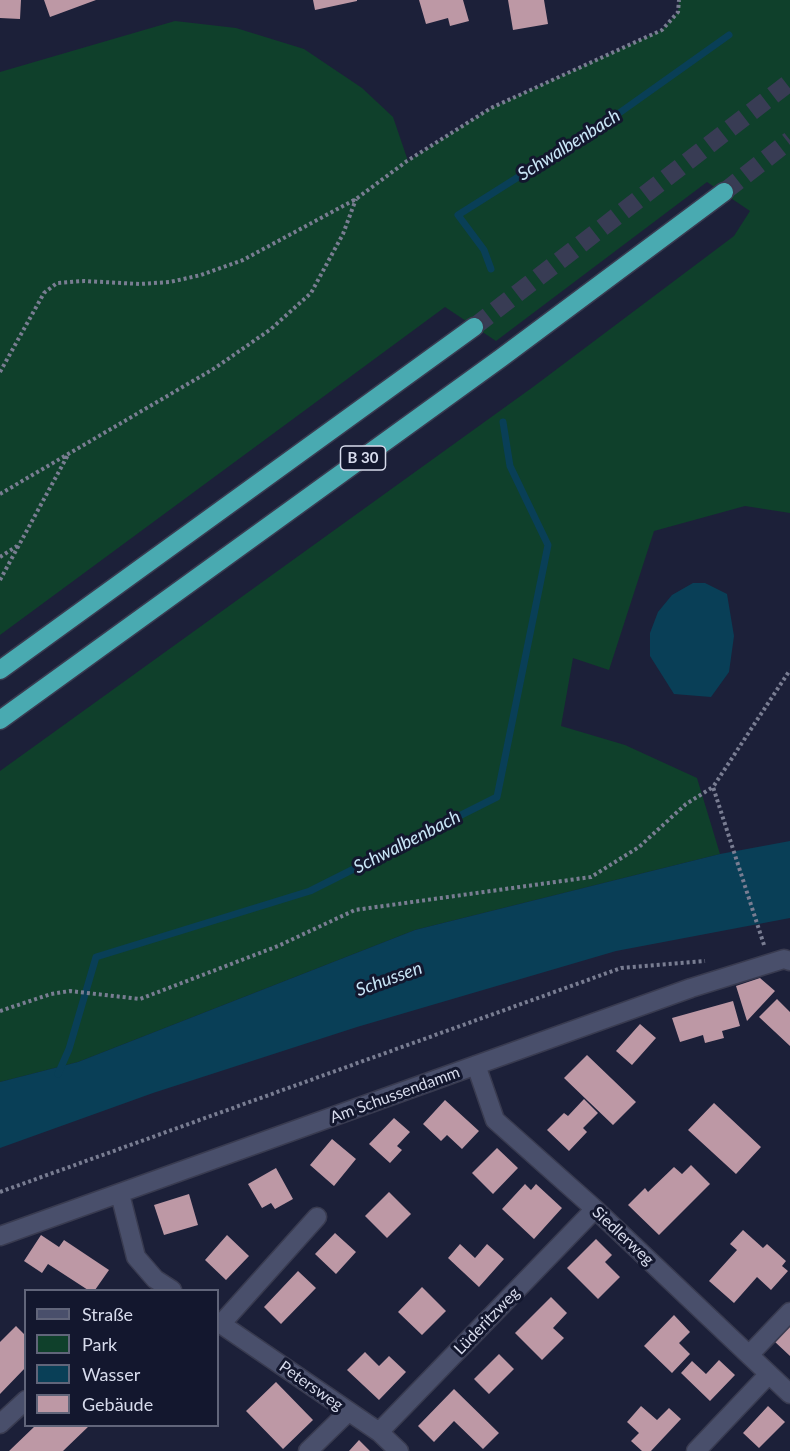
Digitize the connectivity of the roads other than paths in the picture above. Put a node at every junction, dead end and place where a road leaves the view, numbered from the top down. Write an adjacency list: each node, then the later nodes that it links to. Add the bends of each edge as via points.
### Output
1 (724, 192): 4 (highway, B 30)
2 (474, 327): 3 (highway, B 30)
3 (0, 670)
4 (0, 720)
5 (790, 961): 6 (street, Am Schussendamm, via 784,959 691,988)
6 (476, 1065): 7 (street, Am Schussendamm); 8 (street, Siedlerweg, via 495,1120)
7 (120, 1194): 10 (street, Am Schussendamm); 11 (street, via 136,1257)
8 (595, 1209): 15 (street, Siedlerweg); 21 (street, Lüderitzweg)
9 (317, 1217): 14 (street, Petersweg)
10 (0, 1236)
11 (149, 1285): 12 (street)
12 (167, 1289)
13 (790, 1312): 15 (street)
14 (219, 1323): 19 (street, Petersweg)
15 (749, 1355): 16 (street, Siedlerweg)
16 (769, 1374): 17 (street, Siedlerweg); 24 (street)
17 (790, 1394)
18 (24, 1402): 20 (street)
19 (348, 1412): 21 (street, Petersweg); 22 (street)
20 (0, 1424)
21 (379, 1432): 23 (street, Petersweg)
22 (308, 1451)
23 (399, 1451)
24 (696, 1451)

